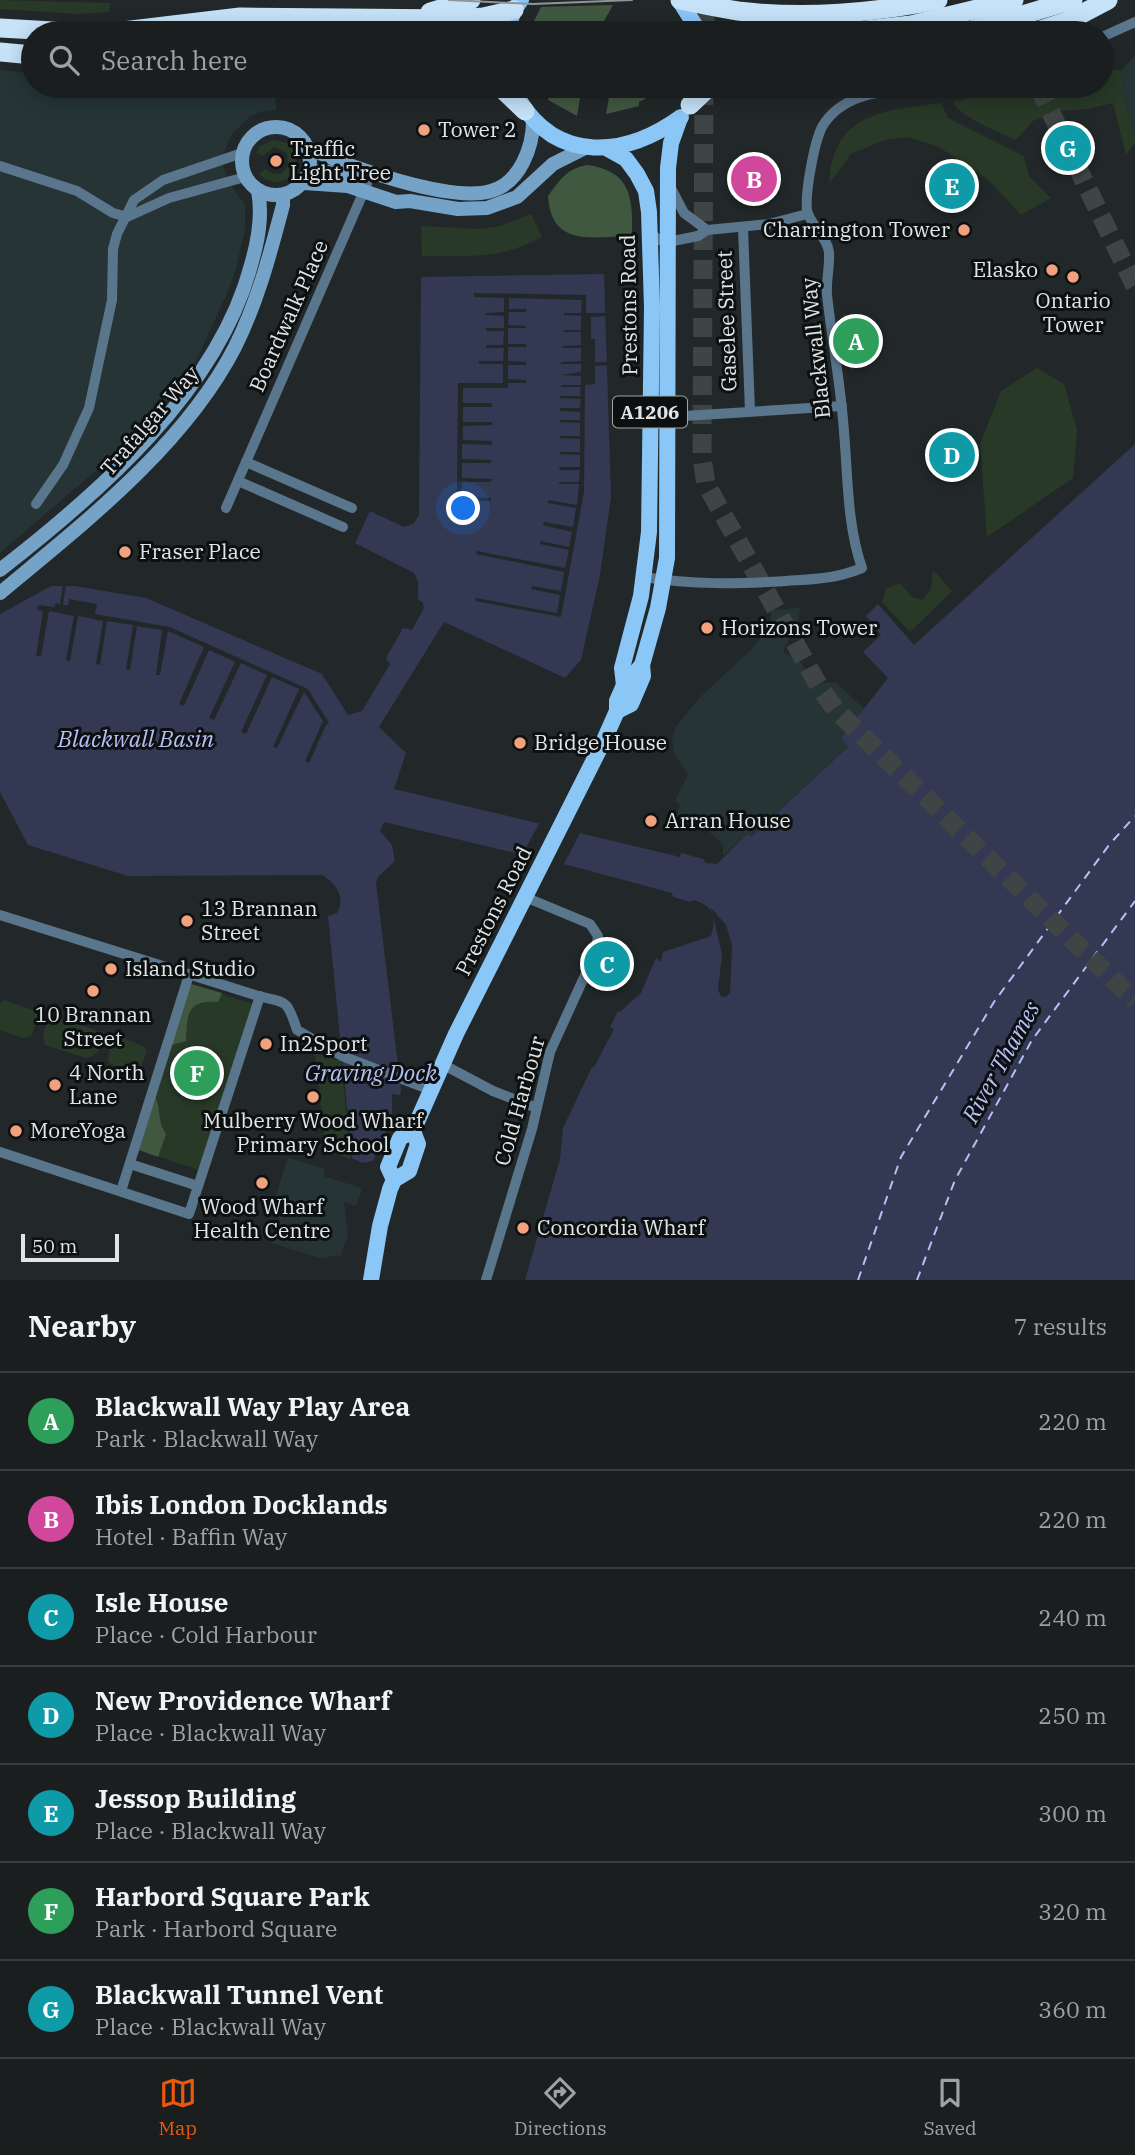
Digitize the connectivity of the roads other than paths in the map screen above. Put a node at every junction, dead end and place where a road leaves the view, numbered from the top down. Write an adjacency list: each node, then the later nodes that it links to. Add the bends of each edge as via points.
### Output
1 (471, 0): 8 (highway)
2 (679, 0): 3 (highway, via 796,15 860,12); 10 (main road)
3 (938, 0)
4 (1014, 0): 11 (highway)
5 (1073, 0): 12 (highway)
6 (1108, 0): 13 (highway)
7 (518, 5): 8 (highway, via 483,17)
8 (409, 17): 9 (highway)
9 (206, 21)
10 (692, 21)
11 (927, 21)
12 (1002, 21)
13 (1065, 21)
14 (1135, 22): 17 (street)
15 (0, 28): 16 (highway)
16 (21, 29)
17 (1114, 32)
18 (0, 52): 19 (highway)
19 (21, 54)
20 (511, 98): 26 (highway)
21 (518, 98): 26 (main road)
22 (693, 98): 25 (main road, A1206)
23 (698, 98): 25 (highway)
24 (859, 98): 38 (street, via 846,103 821,129 810,172)
25 (685, 111): 29 (main road, via 658,132); 32 (main road, Prestons Road / A1206, via 671,143)
26 (529, 116): 27 (street, via 530,146 522,164 492,191 457,192 414,185); 28 (main road, via 555,137)
27 (308, 148): 30 (street, via 298,134 273,127 250,138); 34 (street)
28 (585, 148): 29 (main road); 35 (street, via 553,164 517,197 487,208 396,202)
29 (608, 149): 42 (main road, Prestons Road / A1206, via 626,159 643,182)
30 (243, 153): 33 (street); 39 (street, via 153,184 134,200)
31 (0, 166): 39 (street, via 77,191)
32 (668, 168): 41 (street, via 679,206); 43 (main road, Prestons Road / A1206)
33 (245, 177): 36 (street); 39 (street, via 169,198)
34 (307, 177): 35 (street); 37 (street)
35 (365, 188): 47 (street, Boardwalk Place)
36 (258, 191): 37 (street); 53 (street, Trafalgar Way, via 258,236 247,281 197,378 137,450)
37 (283, 195): 56 (street, Trafalgar Way, via 259,292 234,348 196,407 108,500)
38 (807, 214): 40 (street); 44 (street, Blackwall Way, via 829,251 827,292)
39 (127, 217): 49 (street, via 113,249 112,300 89,408 64,465)
40 (743, 228): 41 (street); 45 (street, Gaselee Street)
41 (707, 230): 43 (street)
42 (649, 232): 43 (street); 54 (main road, Prestons Road / A1206, via 649,517)
43 (666, 242): 55 (main road, Prestons Road / A1206, via 668,538)
44 (842, 406): 45 (street); 55 (street, Blackwall Way, via 850,508 862,568 841,577 746,584)
45 (750, 411): 46 (street)
46 (685, 416)
47 (246, 463): 48 (street, Boardwalk Place); 51 (street)
48 (238, 481): 50 (street, Boardwalk Place); 52 (street)
49 (36, 504)
50 (226, 508)
51 (352, 508)
52 (343, 527)
53 (0, 570)
54 (644, 577): 55 (street); 58 (main road, Prestons Road / A1206, via 622,668)
55 (664, 580): 57 (main road, Prestons Road / A1206)
56 (0, 593)
57 (642, 665): 58 (main road, Prestons Road / A1206); 59 (main road, Prestons Road / A1206, via 643,676 631,704)
58 (624, 685): 59 (main road, Prestons Road / A1206)
59 (617, 711): 60 (main road, Prestons Road / A1206)
60 (525, 897): 64 (main road, Prestons Road / A1206); 66 (street, Cold Harbour, via 590,924 598,936 596,951 550,1052)
61 (0, 915): 62 (street)
62 (189, 975): 63 (street); 68 (street)
63 (260, 996): 65 (street, via 281,1000 297,1030 342,1056); 69 (street)
64 (442, 1064): 65 (main road, Prestons Road / A1206); 66 (street)
65 (431, 1090): 71 (main road, Prestons Road / A1206, via 413,1131 400,1138 388,1167 394,1180)
66 (537, 1108): 72 (street, Cold Harbour)
67 (0, 1152): 70 (street)
68 (130, 1164): 69 (street); 70 (street)
69 (198, 1186): 70 (street, via 189,1214)
70 (121, 1191)
71 (370, 1280)
72 (485, 1280)

